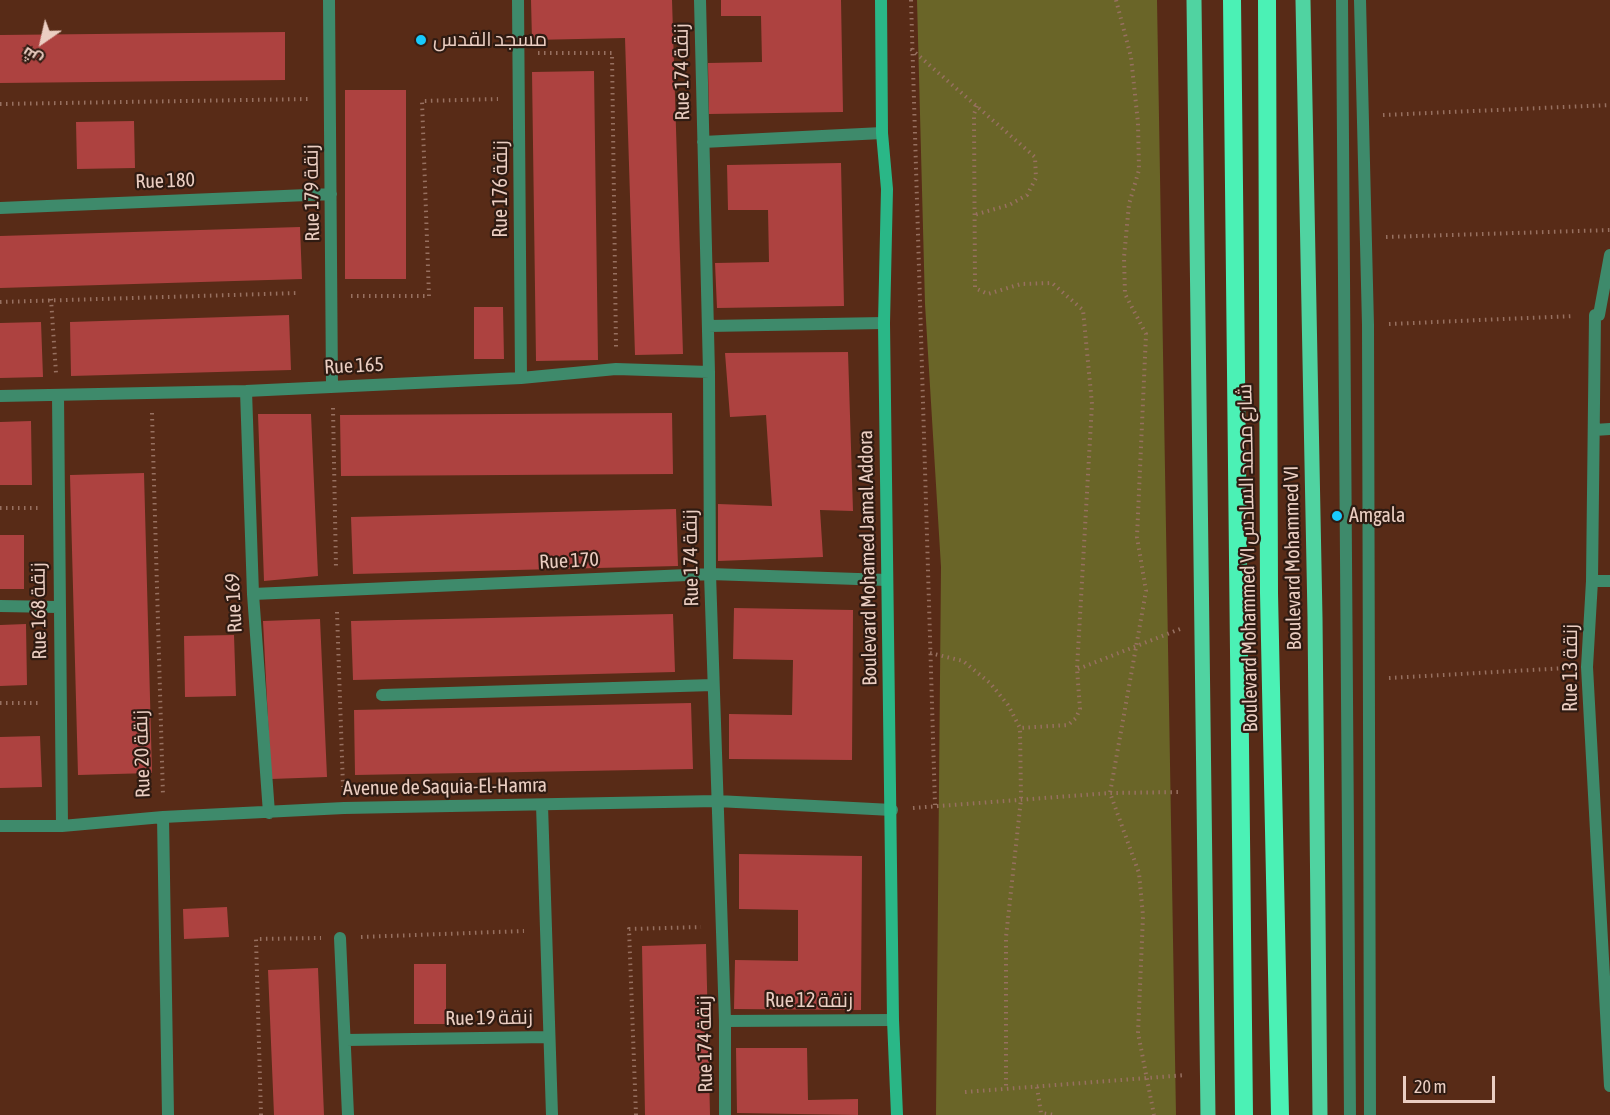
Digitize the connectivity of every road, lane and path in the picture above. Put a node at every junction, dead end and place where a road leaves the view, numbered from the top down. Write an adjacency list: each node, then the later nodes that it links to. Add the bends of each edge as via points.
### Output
1 (329, 0): 16 (street, Rue 179 زنقة)
2 (518, 0): 14 (street, Rue 176 زنقة)
3 (700, 0): 22 (street, Rue 174 زنقة)
4 (881, 0): 21 (street, Boulevard Mohamed Jamal Addora)
5 (911, 0): 13 (path)
6 (1116, 0): 57 (path, via 1131,57 1138,123 1139,170 1129,204 1125,294 1146,334 1137,537 1146,591)
7 (1194, 0): 56 (main road)
8 (1232, 0): 100 (highway, Boulevard Mohammed VI شارع محمد السادس)
9 (1267, 0): 101 (highway, Boulevard Mohammed VI شارع محمد السادس, via 1269,593)
10 (1303, 0): 102 (main road, Boulevard Mohammed VI, via 1316,617)
11 (1342, 0): 103 (street)
12 (1360, 0): 20 (street)
13 (911, 48): 19 (path); 58 (path)
14 (519, 53): 15 (street, Rue 176 زنقة); 37 (path, via 612,53)
15 (520, 98): 30 (path, via 422,101 429,296); 39 (street, Rue 176 زنقة)
16 (330, 99): 17 (path); 23 (street, Rue 179 زنقة)
17 (0, 104)
18 (1610, 105): 20 (path)
19 (977, 106): 25 (path); 25 (path, via 1035,157 1036,178 1027,195 1009,205)
20 (1362, 116): 27 (street)
21 (882, 133): 22 (street); 34 (street, Boulevard Mohamed Jamal Addora, via 887,189)
22 (703, 142): 36 (street, Rue 174 زنقة)
23 (332, 194): 24 (street, Rue 180); 30 (street, Rue 179 زنقة)
24 (0, 208)
25 (974, 215): 60 (path, via 975,288 988,294 1021,284 1052,283 1083,310 1092,404)
26 (1610, 230): 27 (path)
27 (1365, 237): 35 (street)
28 (1610, 255): 33 (street, Rue 13 زنقة)
29 (298, 294): 31 (path)
30 (332, 296): 40 (street, Rue 179 زنقة)
31 (51, 299): 32 (path); 43 (path)
32 (0, 302)
33 (1602, 315): 35 (path); 46 (street, Rue 13 زنقة)
34 (884, 323): 36 (street); 50 (street, Boulevard Mohamed Jamal Addora)
35 (1368, 325): 61 (street)
36 (708, 326): 38 (street, Rue 174 زنقة)
37 (616, 369): 38 (street, Rue 165); 39 (street, Rue 165)
38 (709, 372): 49 (street, Rue 174 زنقة)
39 (521, 378): 40 (street, Rue 165)
40 (332, 386): 41 (street, Rue 165)
41 (246, 391): 42 (street, Rue 165); 53 (street, Rue 169)
42 (152, 393): 43 (street, Rue 165); 75 (path, Rue 20 زنقة)
43 (58, 395): 44 (street, Rue 165); 47 (street, Rue 168 زنقة)
44 (0, 396)
45 (1610, 429): 46 (street)
46 (1594, 430): 51 (street, Rue 13 زنقة)
47 (58, 507): 48 (path); 55 (street, Rue 168 زنقة)
48 (0, 508)
49 (710, 574): 50 (street, Rue 170); 53 (street, Rue 170); 62 (street, Rue 174 زنقة)
50 (887, 580): 73 (street, Boulevard Mohamed Jamal Addora)
51 (1592, 581): 52 (street); 59 (street, Rue 13 زنقة)
52 (1610, 581)
53 (253, 594): 74 (street, Rue 169)
54 (0, 606): 55 (street)
55 (58, 607): 65 (street, Rue 168 زنقة)
56 (1201, 620): 57 (path); 67 (main road)
57 (1136, 647): 60 (path); 68 (path)
58 (930, 653): 66 (path, via 963,661 990,683); 72 (path)
59 (1587, 667): 61 (path); 80 (street, Rue 13 زنقة)
60 (1077, 669): 66 (path, via 1080,709 1076,718 1068,724)
61 (1370, 679): 104 (street)
62 (713, 685): 63 (street); 70 (street, Rue 174 زنقة)
63 (382, 695)
64 (0, 703): 65 (path)
65 (60, 703): 77 (street, Rue 168 زنقة)
66 (1020, 728): 69 (path)
67 (1203, 792): 68 (path); 85 (main road)
68 (1110, 793): 69 (path); 86 (path, via 1139,873 1143,916 1138,1034)
69 (1021, 799): 72 (path); 89 (path, via 1006,937)
70 (717, 801): 71 (street, Avenue de Saquia-El-Hamra); 73 (street, Avenue de Saquia-El-Hamra); 78 (street, Rue 174 زنقة)
71 (542, 805): 74 (street, Avenue de Saquia-El-Hamra); 83 (street, Rue 19 زنقة)
72 (935, 805): 73 (path)
73 (892, 810): 81 (street, Boulevard Mohamed Jamal Addora)
74 (269, 813): 75 (street, Avenue de Saquia-El-Hamra)
75 (163, 817): 77 (street, Avenue de Saquia-El-Hamra); 91 (street, Rue 20 زنقة)
76 (0, 826): 77 (street, Avenue de Saquia-El-Hamra)
77 (62, 826)
78 (720, 926): 82 (street, Rue 174 زنقة); 94 (path, via 629,929)
79 (340, 938): 84 (street)
80 (1606, 950): 87 (street, Rue 13 زنقة)
81 (893, 1020): 82 (street, Rue 12 زنقة); 96 (street, Boulevard Mohamed Jamal Addora)
82 (725, 1021): 95 (street, Rue 174 زنقة)
83 (549, 1036): 84 (street, Rue 19 زنقة); 93 (street)
84 (346, 1040): 92 (street)
85 (1208, 1073): 86 (path); 99 (main road)
86 (1147, 1079): 88 (path); 98 (path)
87 (1610, 1086)
88 (1037, 1087): 89 (path); 97 (path, via 1041,1113)
89 (1006, 1090): 90 (path)
90 (965, 1092)
91 (168, 1115)
92 (348, 1115)
93 (552, 1115)
94 (636, 1115)
95 (725, 1115)
96 (897, 1115)
97 (1054, 1115)
98 (1154, 1115)
99 (1208, 1115)
100 (1244, 1115)
101 (1280, 1115)
102 (1320, 1115)
103 (1350, 1115)
104 (1370, 1115)

